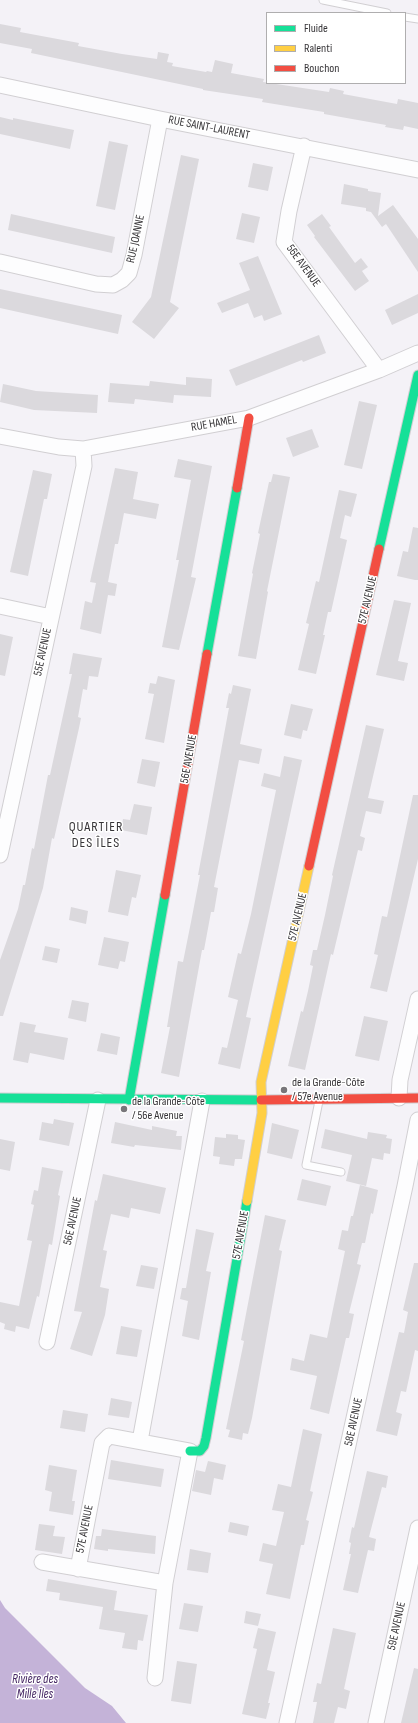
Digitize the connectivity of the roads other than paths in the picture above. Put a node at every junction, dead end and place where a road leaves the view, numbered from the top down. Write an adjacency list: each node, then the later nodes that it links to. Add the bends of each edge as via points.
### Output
1 (323, 0): 2 (lane)
2 (382, 12)
3 (406, 17): 4 (lane)
4 (418, 19)
5 (0, 85): 6 (street, RUE SAINT-LAURENT)
6 (160, 119): 7 (street, RUE SAINT-LAURENT); 9 (street, RUE JOANNE, via 129,273 113,285 96,284)
7 (304, 146): 8 (street, RUE SAINT-LAURENT); 11 (street, 56E AVENUE, via 284,242)
8 (418, 170)
9 (0, 262)
10 (418, 353): 11 (street, RUE HAMEL)
11 (379, 370): 13 (street, RUE HAMEL)
12 (418, 375): 26 (street, 57E AVENUE, via 262,1077)
13 (249, 418): 15 (street, RUE HAMEL); 24 (street, 56E AVENUE)
14 (0, 436): 15 (street, RUE HAMEL)
15 (82, 449): 17 (street, 55E AVENUE, via 84,466)
16 (0, 606): 17 (street)
17 (51, 617): 18 (street, 55E AVENUE)
18 (0, 854)
19 (418, 999): 21 (street, via 400,1080)
20 (0, 1098): 23 (street)
21 (399, 1098): 22 (street); 27 (street)
22 (418, 1098)
23 (98, 1100): 24 (street); 30 (street, 56E AVENUE)
24 (129, 1100): 25 (street)
25 (202, 1100): 26 (street); 31 (street)
26 (262, 1100): 27 (street); 32 (street, 57E AVENUE, via 262,1113 206,1438 200,1451)
27 (319, 1100): 29 (lane, via 306,1165)
28 (418, 1120): 38 (street, 58E AVENUE)
29 (341, 1172)
30 (47, 1342)
31 (140, 1441): 32 (street, 57E AVENUE); 35 (street, 57E AVENUE, via 110,1436 102,1443)
32 (190, 1450): 36 (street)
33 (418, 1528): 39 (street, 59E AVENUE)
34 (42, 1562): 35 (street)
35 (78, 1569): 36 (street, 57E AVENUE)
36 (165, 1583): 37 (street)
37 (155, 1678)
38 (287, 1723)
39 (376, 1723)

